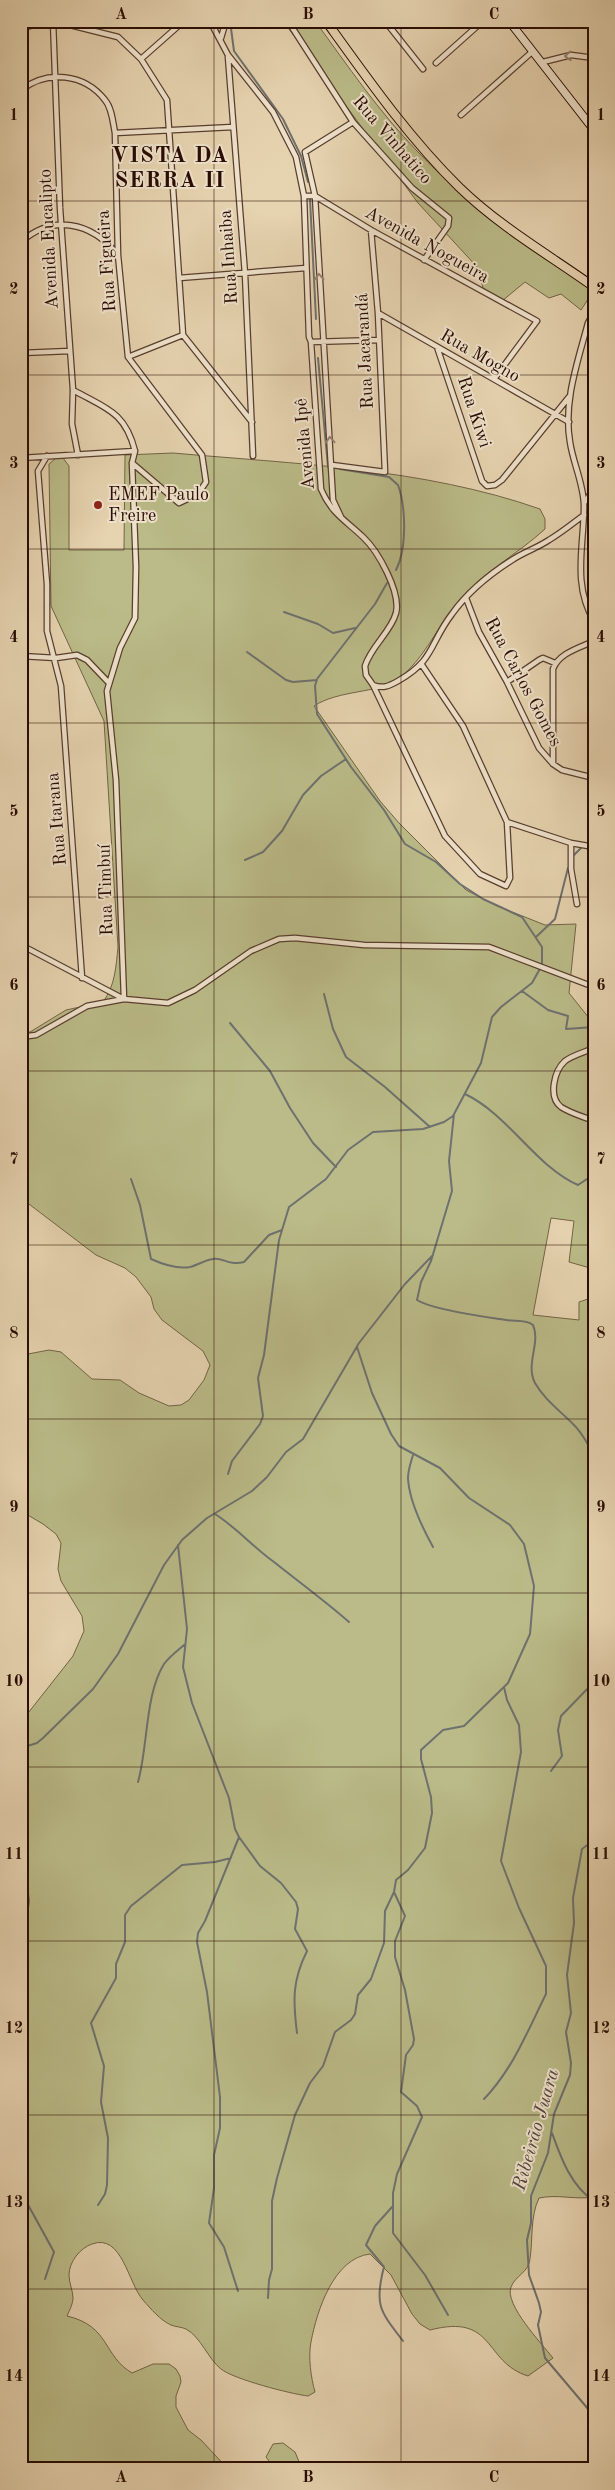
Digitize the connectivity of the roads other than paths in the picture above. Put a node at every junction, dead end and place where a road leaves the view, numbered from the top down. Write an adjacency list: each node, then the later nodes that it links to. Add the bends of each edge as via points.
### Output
1 (53, 21): 10 (street); 15 (street, via 118,37); 19 (street, Avenida Eucalipto)
2 (184, 21): 15 (street)
3 (210, 21): 11 (street, Avenida Ipê)
4 (226, 21): 11 (street)
5 (288, 21): 22 (street, Rua Vinhatico)
6 (326, 21): 39 (main road, via 412,133 459,187 490,214)
7 (385, 21): 18 (street)
8 (482, 21): 17 (street)
9 (509, 21): 12 (street)
10 (21, 28)
11 (221, 38): 13 (street, Avenida Ipê)
12 (533, 51): 16 (street); 21 (street)
13 (228, 55): 23 (street, Rua Inhaiba); 28 (street, Avenida Ipê, via 273,112 296,156)
14 (594, 58): 16 (street, one-way to 16, via 570,55)
15 (141, 59): 24 (street, via 167,100)
16 (543, 62): 25 (street)
17 (436, 63)
18 (423, 69)
19 (55, 77): 20 (street, Rua Figueira, via 33,81); 26 (street, Rua Figueira, via 81,80 94,88 106,101); 31 (street, Avenida Eucalipto)
20 (21, 90)
21 (461, 115)
22 (353, 122): 27 (street, Avenida Ipê, via 305,152); 35 (street, Rua Vinhatico, via 412,188 450,220)
23 (233, 127): 24 (street); 37 (street, Rua Inhaiba)
24 (170, 130): 26 (street); 38 (street)
25 (594, 130)
26 (115, 133): 34 (street, Rua Figueira)
27 (312, 185): 28 (street); 30 (street, Avenida Ipê)
28 (302, 186): 29 (street, Avenida Ipê)
29 (304, 196): 30 (street); 36 (street, Avenida Ipê)
30 (315, 196): 32 (street, Avenida Nogueira); 45 (street, Avenida Ipê, one-way to 30)
31 (62, 223): 33 (street, via 44,227); 34 (street, via 93,233 108,243); 47 (street, Avenida Eucalipto)
32 (371, 230): 35 (street, Avenida Nogueira); 41 (street, Rua Jacarandá)
33 (21, 242)
34 (118, 256): 49 (street, Rua Figueira)
35 (424, 260): 50 (street, Avenida Nogueira, via 537,321)
36 (306, 268): 37 (street); 44 (street, Avenida Ipê)
37 (245, 274): 38 (street); 54 (street, Rua Inhaiba)
38 (178, 278): 42 (street)
39 (594, 287)
40 (594, 312): 52 (street, via 588,322)
41 (378, 313): 43 (street, Rua Jacarandá); 46 (street, Rua Mogno)
42 (183, 335): 49 (street); 54 (street)
43 (379, 340): 45 (street); 62 (street, Rua Jacarandá, via 385,472)
44 (311, 342): 45 (street); 66 (street, Avenida Ipê, via 319,480)
45 (323, 342): 62 (street, Avenida Ipê, one-way to 45)
46 (438, 347): 50 (street, Rua Mogno); 53 (street, Rua Kiwi, via 485,485 501,481)
47 (70, 351): 48 (street); 51 (street, Avenida Eucalipto)
48 (21, 353)
49 (128, 356): 61 (street, via 202,455 206,482 198,494 180,503)
50 (494, 379): 53 (street, Rua Mogno)
51 (73, 390): 56 (street, via 107,406 131,436); 57 (street, Avenida Eucalipto, via 72,424)
52 (569, 396): 53 (street); 55 (street)
53 (555, 415): 55 (street, Rua Mogno)
54 (252, 422): 59 (street, Rua Inhaiba)
55 (569, 422): 65 (street, via 569,441)
56 (135, 451): 57 (street); 61 (street)
57 (78, 455): 58 (street)
58 (47, 456): 60 (street); 73 (street, Rua Itarana, via 38,471 47,584 47,631)
59 (253, 456)
60 (21, 458)
61 (132, 463): 76 (street, via 135,618)
62 (332, 465): 64 (street, Avenida Ipê)
63 (594, 489): 65 (street)
64 (333, 500): 66 (street); 68 (street, Avenida Ipê)
65 (584, 503): 67 (street)
66 (327, 505): 68 (street, Avenida Ipê)
67 (584, 516): 69 (street, via 556,536 513,559); 70 (street, via 580,586 586,608)
68 (343, 521): 78 (street, via 364,538 396,596 395,616 365,666 366,675)
69 (466, 598): 75 (street, via 452,614); 77 (street, Rua Carlos Gomes, via 479,632)
70 (594, 621)
71 (594, 641): 74 (street, via 564,655)
72 (21, 656): 73 (street)
73 (56, 658): 76 (street, via 77,655 88,660); 86 (street, Rua Itarana, via 61,686)
74 (555, 663): 77 (street, via 543,658); 79 (street)
75 (422, 665): 78 (street, via 389,686); 81 (street, via 463,726)
76 (108, 682): 88 (street, Rua Timbuí, via 116,780)
77 (507, 682): 79 (street, Rua Carlos Gomes, via 539,748)
78 (373, 685): 81 (street, via 445,836 480,874 506,886 510,878)
79 (553, 764): 80 (street, Rua Carlos Gomes, via 570,773)
80 (594, 778)
81 (507, 822): 82 (street)
82 (572, 843): 83 (street); 84 (street, via 571,868)
83 (594, 847)
84 (578, 904)
85 (21, 945): 86 (street)
86 (82, 978): 88 (street)
87 (594, 987): 88 (street, via 489,947 364,945 295,938 279,939 251,951 195,990 168,1003)
88 (124, 998): 89 (street, via 87,1006 36,1036)
89 (21, 1037)
90 (594, 1048): 91 (street, via 564,1062 557,1072 553,1090 561,1106)
91 (594, 1121)

